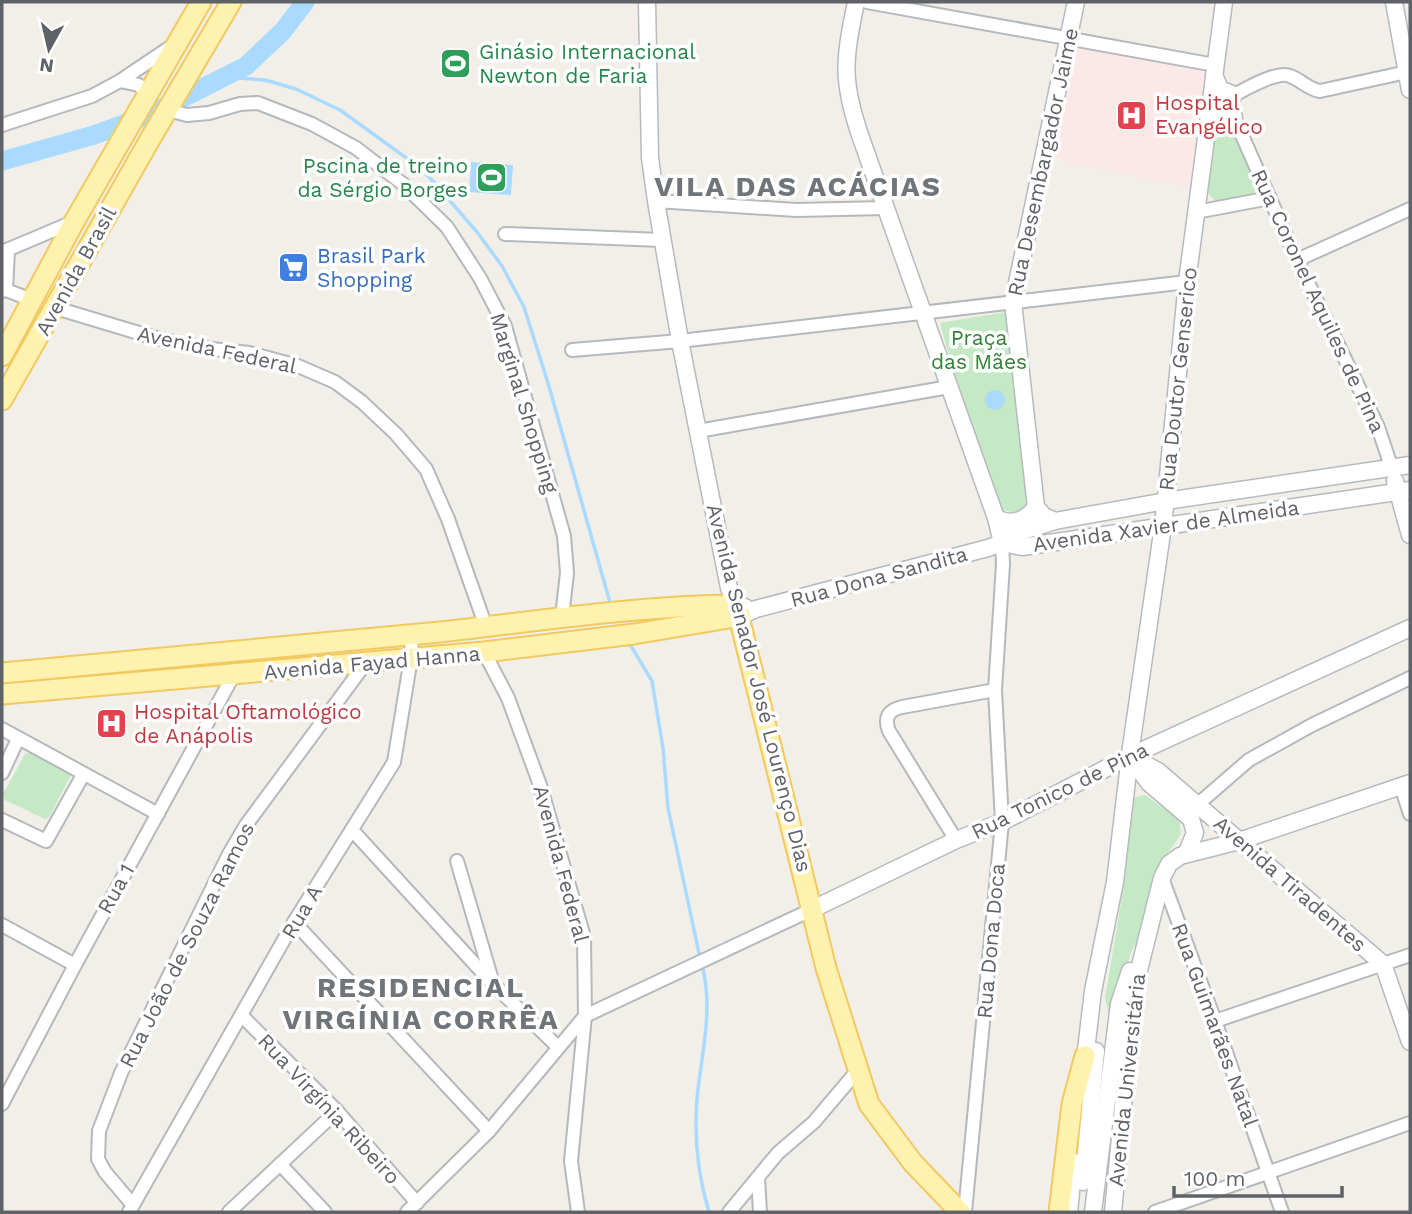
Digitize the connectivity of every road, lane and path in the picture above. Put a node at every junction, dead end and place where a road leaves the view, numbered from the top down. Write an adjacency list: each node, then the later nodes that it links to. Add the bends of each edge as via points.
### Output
1 (201, 2): 10 (main road, Avenida Brasil)
2 (231, 2): 17 (main road, Avenida Brasil)
3 (647, 2): 22 (main road, Avenida Senador José Lourenço Dias, via 650,158)
4 (856, 2): 23 (main road, via 845,52 847,91)
5 (867, 2): 9 (street)
6 (1076, 2): 9 (main road, Rua Desembargador Jaime)
7 (1224, 2): 11 (main road, Rua Doutor Genserico)
8 (1394, 2): 12 (main road)
9 (1069, 39): 11 (street); 34 (main road, Rua Desembargador Jaime)
10 (177, 43): 13 (street); 16 (main road, Avenida Brasil)
11 (1214, 70): 15 (main road, via 1220,89); 18 (main road, Rua Doutor Genserico)
12 (1407, 72): 14 (main road); 15 (street, via 1320,91 1279,74)
13 (120, 81): 16 (street, via 139,85); 20 (street, via 92,96)
14 (1410, 90)
15 (1234, 95): 19 (street, Rua Coronel Aquiles de Pina, via 1230,108)
16 (146, 99): 26 (main road, Avenida Brasil)
17 (168, 110): 35 (main road, Avenida Brasil); 54 (street, Marginal Shopping, via 187,115 258,103 312,124 356,148 403,184 447,227 505,327 564,536 567,573)
18 (1208, 116): 19 (main road, via 1220,111); 25 (main road, Rua Doutor Genserico)
19 (1234, 117): 21 (street, Rua Coronel Aquiles de Pina)
20 (2, 125)
21 (1270, 198): 25 (street); 30 (street, Rua Coronel Aquiles de Pina)
22 (656, 201): 23 (street, via 796,210); 28 (main road, Avenida Senador José Lourenço Dias)
23 (886, 208): 36 (main road)
24 (1410, 209): 30 (street)
25 (1196, 212): 31 (main road, Rua Doutor Genserico)
26 (74, 222): 29 (street); 33 (main road, Avenida Brasil)
27 (505, 234): 28 (street)
28 (663, 240): 37 (main road, Avenida Senador José Lourenço Dias)
29 (5, 251): 32 (street)
30 (1297, 260): 44 (street, Rua Coronel Aquiles de Pina, via 1378,427)
31 (1187, 282): 34 (street); 46 (main road, Rua Doutor Genserico)
32 (4, 290): 33 (street)
33 (32, 300): 39 (main road, Avenida Brasil)
34 (1013, 302): 36 (street); 47 (main road, Rua Desembargador Jaime)
35 (56, 308): 41 (main road, Avenida Brasil); 55 (street, Avenida Federal, via 152,337 298,366 335,382 362,402 426,469 449,519)
36 (925, 313): 37 (street); 40 (main road)
37 (680, 341): 38 (street); 42 (main road, Avenida Senador José Lourenço Dias)
38 (572, 350)
39 (2, 356)
40 (948, 387): 42 (street); 48 (main road)
41 (2, 400)
42 (698, 431): 53 (main road, Avenida Senador José Lourenço Dias, via 729,588)
43 (1410, 465): 44 (main road, Avenida Xavier de Almeida)
44 (1392, 469): 45 (main road); 46 (main road, Avenida Xavier de Almeida)
45 (1404, 491): 50 (main road, Avenida Xavier de Almeida); 51 (main road)
46 (1166, 501): 49 (main road, Avenida Xavier de Almeida); 50 (main road, Rua Doutor Genserico)
47 (1035, 507): 48 (main road, via 1019,521); 49 (main road)
48 (996, 518): 52 (main road)
49 (1055, 521): 52 (main road, Avenida Xavier de Almeida, via 1019,532)
50 (1163, 526): 52 (main road, Avenida Xavier de Almeida, via 1022,547); 70 (main road, Rua Doutor Genserico)
51 (1410, 535)
52 (1002, 543): 53 (main road, Rua Dona Sandita); 66 (street, Rua Dona Doca)
53 (744, 610): 54 (main road, Avenida Fayad Hanna, via 704,605); 58 (main road, Avenida Fayad Hanna, via 624,635); 85 (main road, Avenida Senador José Lourenço Dias)
54 (562, 617): 55 (main road, Avenida Fayad Hanna)
55 (486, 627): 57 (main road, Avenida Fayad Hanna)
56 (1410, 628): 70 (main road, Rua Tonico de Pina)
57 (412, 635): 59 (street, Rua A); 60 (main road, Avenida Fayad Hanna)
58 (484, 652): 59 (main road, Avenida Fayad Hanna); 95 (street, Avenida Federal, via 508,698 551,816 584,937)
59 (411, 658): 61 (main road, Avenida Fayad Hanna); 79 (street, Rua A, via 394,762)
60 (138, 661): 62 (main road, Avenida Fayad Hanna); 65 (main road)
61 (365, 664): 63 (main road, Avenida Fayad Hanna); 109 (street, Rua João de Souza Ramos, via 246,825 121,1073 99,1130 98,1158)
62 (2, 673)
63 (233, 676): 65 (main road, Avenida Fayad Hanna); 75 (street, Rua 1)
64 (1410, 678): 74 (street, via 1250,760)
65 (140, 682): 67 (main road, Avenida Fayad Hanna)
66 (995, 690): 78 (street, Rua Dona Doca); 80 (street, via 902,706 887,715 889,731)
67 (2, 694)
68 (2, 729): 69 (street)
69 (18, 739): 71 (street); 72 (street)
70 (1130, 756): 74 (main road, Avenida Tiradentes, via 1158,771); 78 (main road, Rua Tonico de Pina); 82 (main road, via 1149,783 1191,820 1195,832); 90 (main road, Avenida Universitária, via 1115,882)
71 (2, 773)
72 (83, 775): 75 (street); 77 (street, via 46,841)
73 (1406, 785): 76 (street); 81 (main road)
74 (1197, 805): 81 (main road, Avenida Tiradentes)
75 (158, 814): 92 (street, Rua 1)
76 (1410, 814)
77 (2, 820)
78 (1002, 822): 80 (main road, Rua Tonico de Pina); 116 (street, Rua Dona Doca)
79 (352, 830): 86 (street, Rua A); 93 (street)
80 (956, 840): 85 (main road, Rua Tonico de Pina)
81 (1240, 841): 82 (main road); 91 (main road, Avenida Tiradentes)
82 (1186, 854): 84 (main road, via 1169,864)
83 (457, 861): 93 (street)
84 (1162, 878): 88 (main road, Avenida Universitária); 96 (street, Rua Guimarães Natal)
85 (813, 909): 95 (street, Rua Tonico de Pina); 100 (main road, Avenida Senador José Lourenço Dias)
86 (294, 922): 94 (street, Rua A); 105 (street)
87 (2, 925): 92 (street)
88 (1144, 947): 120 (main road, Avenida Universitária, via 1125,981 1119,1004); 121 (main road, Avenida Universitária, via 1129,1029)
89 (1410, 955): 91 (street)
90 (1097, 963): 99 (main road, Avenida Universitária); 119 (main road, Avenida Universitária, via 1099,1018)
91 (1383, 964): 96 (street); 97 (main road, Avenida Tiradentes)
92 (75, 965): 101 (street, Rua 1)
93 (493, 984): 98 (street)
94 (242, 1016): 103 (street, Rua Virgínia Ribeiro); 109 (street, Rua A)
95 (586, 1016): 98 (street); 113 (street, Avenida Federal, via 571,1161)
96 (1215, 1021): 107 (street, Rua Guimarães Natal)
97 (1410, 1042)
98 (558, 1047): 105 (street)
99 (1085, 1056): 117 (main road, via 1072,1104); 118 (main road, Avenida Universitária)
100 (858, 1070): 108 (street); 116 (main road, Avenida Senador José Lourenço Dias, via 869,1104 914,1163)
101 (8, 1079): 102 (street, Rua 1)
102 (2, 1104)
103 (337, 1111): 106 (street); 110 (street, Rua Virgínia Ribeiro)
104 (1410, 1123): 107 (street)
105 (489, 1130): 110 (street)
106 (280, 1164): 111 (street); 112 (street)
107 (1268, 1173): 122 (street); 123 (street, Rua Guimarães Natal)
108 (758, 1178): 114 (street); 115 (street)
109 (131, 1208)
110 (412, 1208)
111 (229, 1212)
112 (324, 1212)
113 (578, 1212)
114 (729, 1212)
115 (760, 1212)
116 (963, 1212)
117 (1059, 1212)
118 (1069, 1212)
119 (1080, 1212)
120 (1093, 1212)
121 (1113, 1212)
122 (1155, 1212)
123 (1282, 1212)

